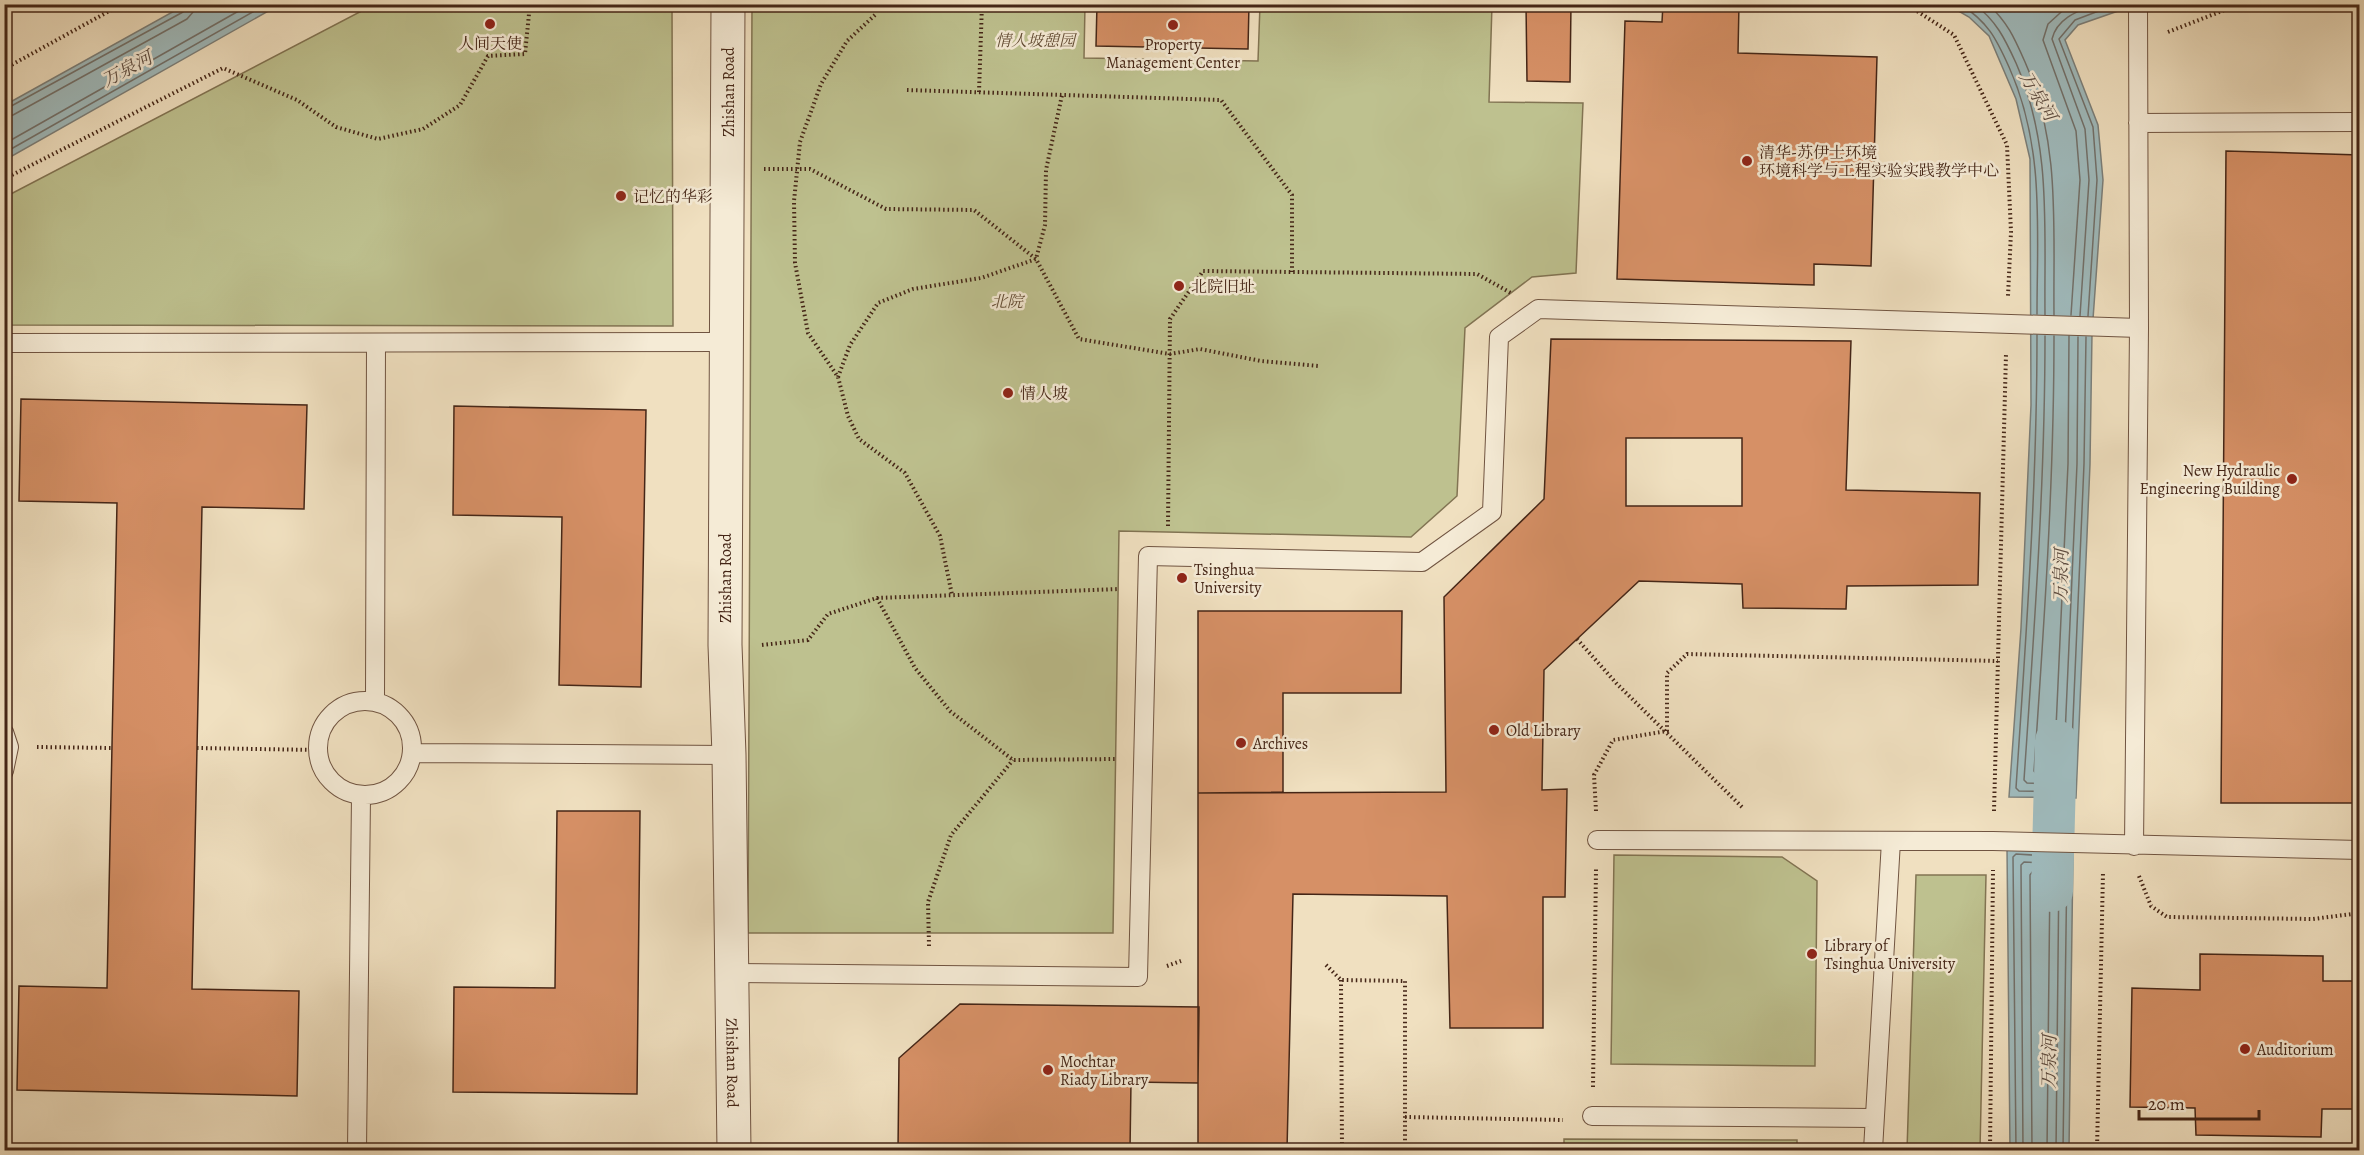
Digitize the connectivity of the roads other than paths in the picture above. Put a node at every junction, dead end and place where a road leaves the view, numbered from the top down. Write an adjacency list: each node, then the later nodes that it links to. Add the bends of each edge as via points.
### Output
1 (728, 4): 6 (street, Zhishan Road)
2 (2138, 6): 4 (lane)
3 (2360, 122): 4 (lane)
4 (2138, 123): 5 (lane)
5 (2139, 328): 17 (lane); 19 (lane, via 1538,309 1499,337 1492,512 1422,562 1148,556 1138,977)
6 (725, 342): 8 (lane); 12 (street, Zhishan Road)
7 (4, 343): 8 (lane)
8 (376, 343): 9 (lane)
9 (375, 701): 11 (lane, via 402,718 410,733); 14 (lane, via 357,701 329,716 320,731 317,750 322,770 332,783)
10 (7, 740): 13 (lane, via 8,764)
11 (412, 753): 12 (lane); 14 (lane, via 408,769 398,783 384,792)
12 (729, 755): 19 (street, Zhishan Road)
13 (4, 771)
14 (361, 796): 22 (lane)
15 (1597, 840): 16 (lane)
16 (1891, 841): 17 (lane); 21 (lane)
17 (2134, 846): 18 (lane)
18 (2360, 850)
19 (732, 973): 23 (street, Zhishan Road)
20 (1592, 1116): 21 (lane)
21 (1874, 1119): 24 (lane)
22 (357, 1150)
23 (734, 1150)
24 (1873, 1150)

